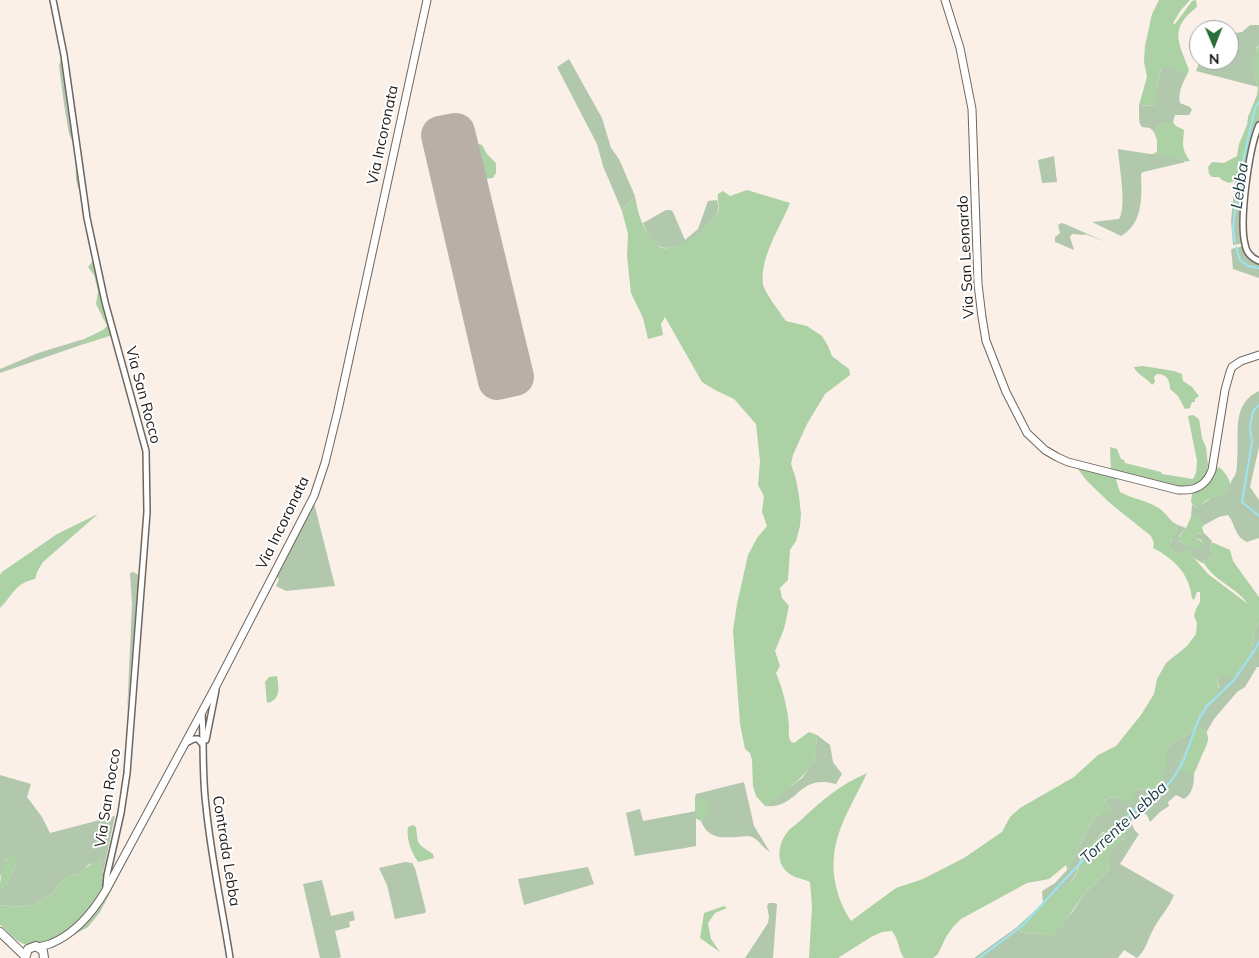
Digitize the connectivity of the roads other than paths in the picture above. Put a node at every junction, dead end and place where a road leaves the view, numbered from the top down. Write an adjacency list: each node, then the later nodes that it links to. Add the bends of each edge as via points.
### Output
1 (53, 0): 12 (street, Via San Rocco, via 87,218 146,451 147,512 127,773)
2 (427, 0): 7 (main road, Via Incoronata, via 325,463 314,496)
3 (946, 0): 6 (main road, Via San Leonardo, via 972,109 978,284 986,341 1027,433 1045,450 1068,462 1188,491 1201,486 1212,470 1232,367)
4 (1259, 125): 5 (street, via 1243,204 1245,245 1252,258)
5 (1259, 261)
6 (1259, 355)
7 (217, 684): 8 (main road, Via Incoronata); 9 (street)
8 (202, 711): 9 (street, via 207,717); 10 (main road, Via Incoronata); 11 (street)
9 (208, 727): 11 (street)
10 (185, 744): 11 (street, via 198,739); 12 (main road, Via Incoronata)
11 (204, 748): 19 (street, Contrada Lebba, via 206,806)
12 (106, 890): 14 (main road, Via Incoronata, via 87,918)
13 (2, 934): 16 (main road); 18 (main road)
14 (50, 944): 15 (main road, Via Incoronata); 17 (main road, Via Incoronata)
15 (39, 947): 16 (main road); 17 (main road)
16 (30, 948): 18 (main road)
17 (44, 956)
18 (25, 957)
19 (230, 958)

